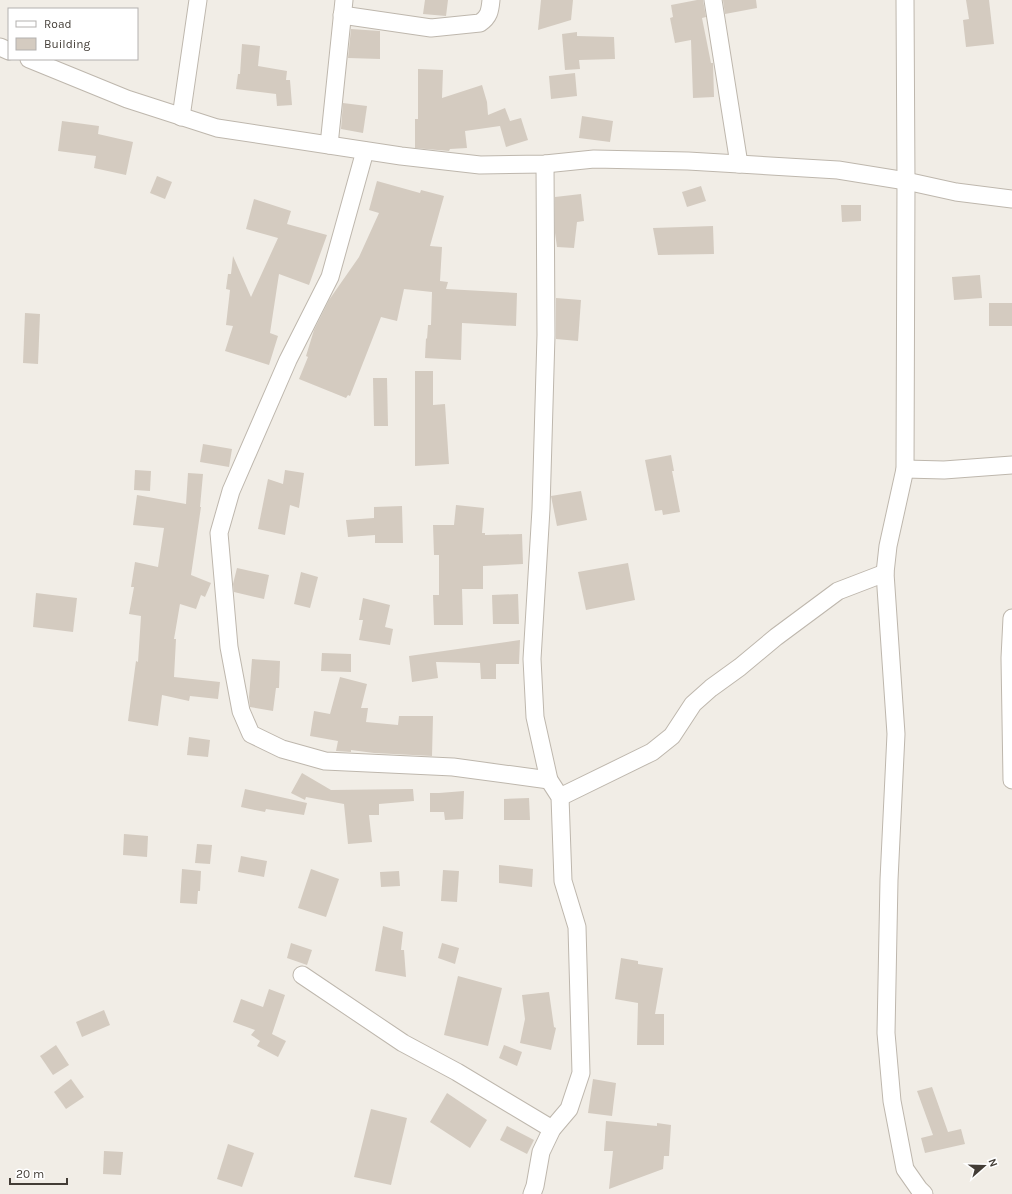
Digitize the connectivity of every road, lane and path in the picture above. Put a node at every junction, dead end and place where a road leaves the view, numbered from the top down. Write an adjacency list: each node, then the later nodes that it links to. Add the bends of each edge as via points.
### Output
1 (198, 0): 7 (street)
2 (491, 0): 5 (street, via 486,19 480,23 431,28)
3 (713, 0): 11 (street)
4 (905, 0): 12 (street)
5 (343, 8): 8 (street)
6 (30, 60): 7 (street, via 127,99)
7 (181, 117): 8 (street, via 217,128)
8 (330, 145): 9 (street)
9 (365, 151): 10 (street, via 480,165); 18 (street, via 330,277 288,360 234,483 218,533 228,647 240,711 252,734 282,749 325,761 453,767)
10 (544, 164): 11 (street, via 594,159); 18 (street, via 546,335 541,509 532,659 535,717)
11 (740, 164): 12 (street, via 838,170)
12 (906, 181): 13 (street, via 956,192); 15 (street)
13 (1012, 199)
14 (1012, 465): 15 (street, via 944,470)
15 (905, 469): 16 (street, via 888,546)
16 (885, 573): 20 (street, via 838,591 776,637 693,704 672,736 652,752); 24 (street, via 896,734 889,880 886,1033 892,1101 905,1169)
17 (1012, 618): 19 (street)
18 (549, 780): 20 (street)
19 (1012, 780)
20 (560, 797): 22 (street, via 563,881 577,927 581,1073 568,1109)
21 (302, 976): 22 (street, via 403,1043)
22 (552, 1129): 23 (street, via 541,1152)
23 (532, 1194)
24 (924, 1194)

